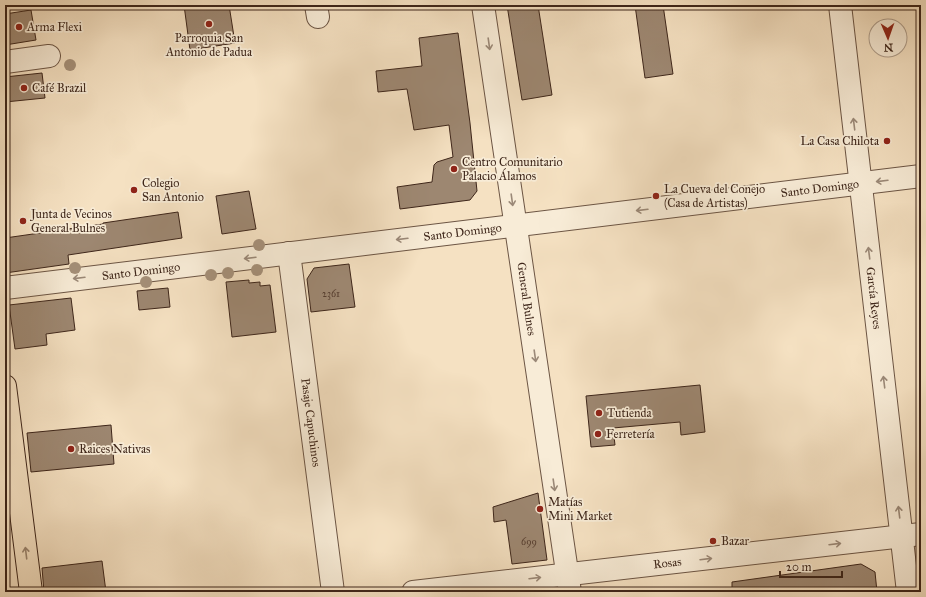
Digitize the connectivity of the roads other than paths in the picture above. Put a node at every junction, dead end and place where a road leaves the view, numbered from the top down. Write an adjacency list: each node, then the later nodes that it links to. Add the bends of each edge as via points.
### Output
1 (483, 5): 7 (street, General Bulnes, one-way to 7)
2 (840, 5): 6 (street, García Reyes, one-way to 2)
3 (49, 56): 4 (street)
4 (5, 62)
5 (921, 176): 6 (street, Santo Domingo, one-way to 6)
6 (860, 184): 7 (street, Santo Domingo, one-way to 7); 11 (street, García Reyes, one-way to 6)
7 (516, 225): 8 (street, Santo Domingo, one-way to 8); 12 (street, General Bulnes, one-way to 12)
8 (289, 253): 9 (street, Santo Domingo, one-way to 9); 14 (street, Pasaje Capuchinos)
9 (5, 288)
10 (5, 386): 13 (main road, one-way to 10)
11 (911, 535): 12 (street, Rosas, one-way to 11); 16 (street, García Reyes)
12 (568, 583): 15 (street, Rosas, one-way to 12)
13 (31, 592)
14 (333, 592)
15 (413, 592)
16 (908, 592)

